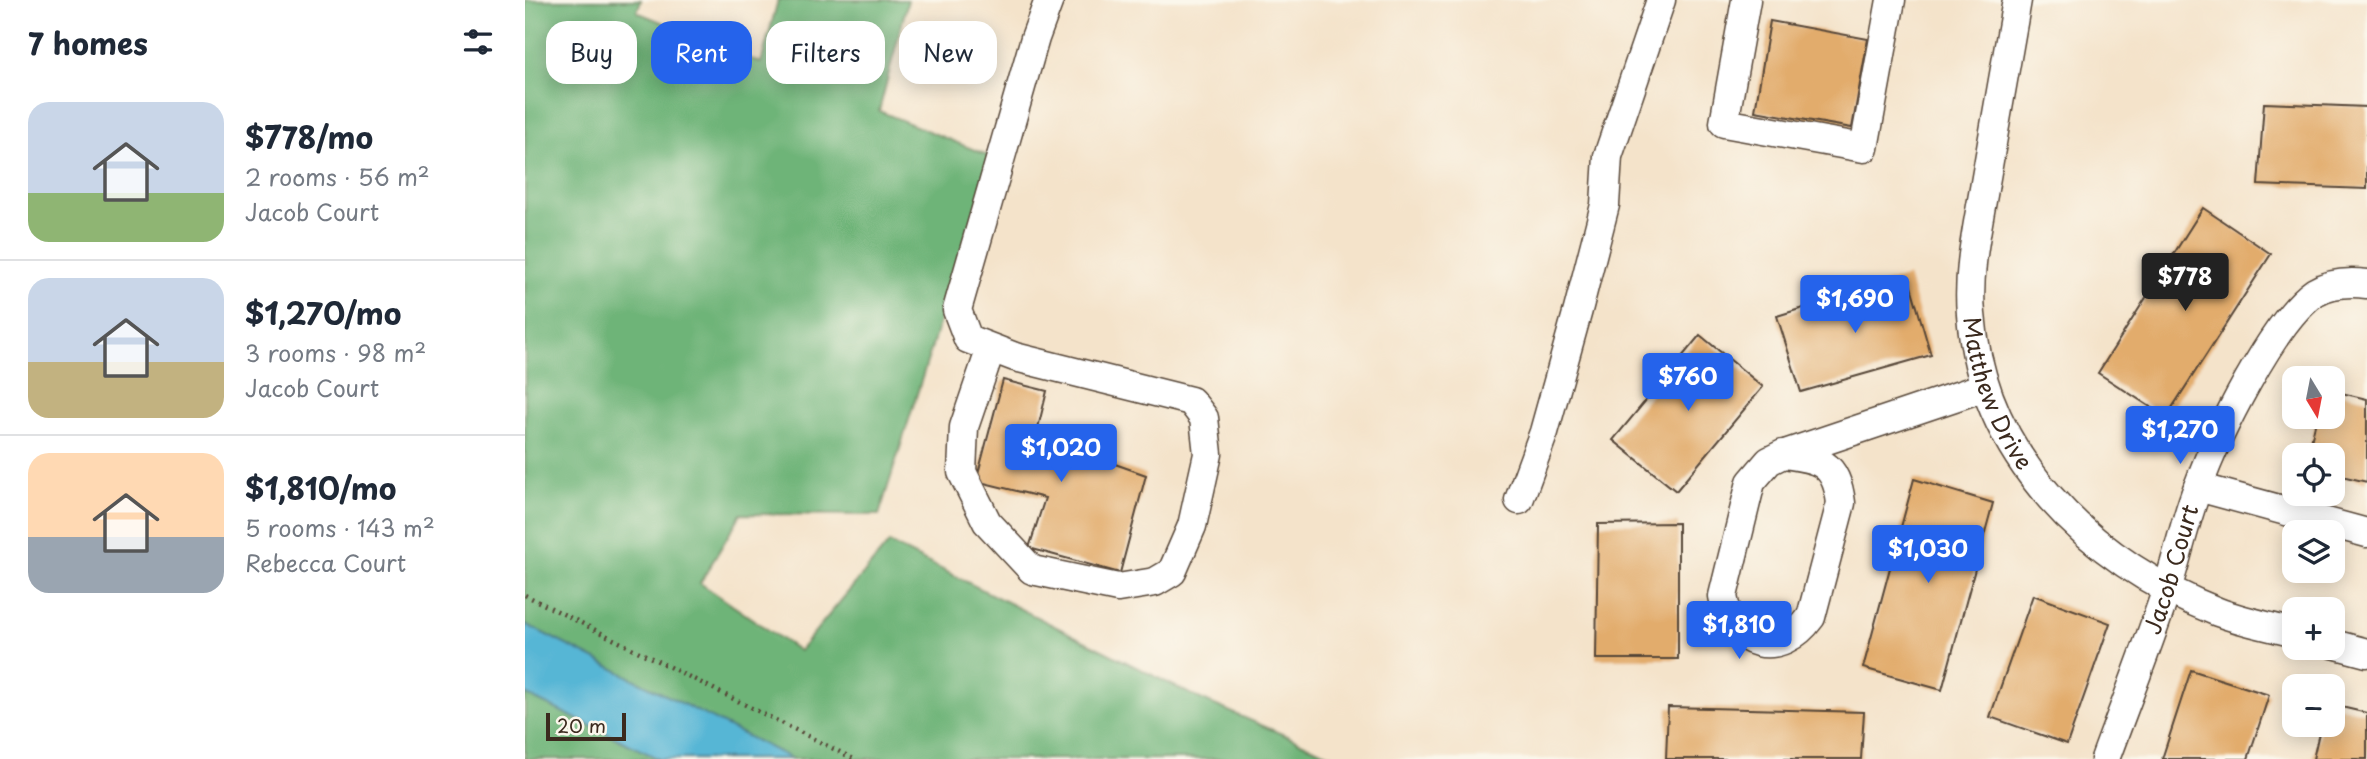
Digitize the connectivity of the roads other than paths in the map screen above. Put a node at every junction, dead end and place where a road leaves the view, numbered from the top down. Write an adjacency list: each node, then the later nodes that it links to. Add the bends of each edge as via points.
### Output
1 (1049, 0): 7 (street, via 957,310 968,339)
2 (1661, 0): 11 (street, via 1608,156 1605,205 1582,297)
3 (1746, 0): 4 (street, via 1724,123 1864,148)
4 (1891, 0)
5 (2017, 0): 8 (street, Matthew Drive, via 1971,265 1970,313)
6 (2367, 284): 10 (street, Jacob Court, via 2337,284 2317,291 2298,307 2232,414)
7 (991, 348): 7 (street, via 1191,401 1205,418 1208,454 1192,526 1172,572 1155,582 1118,588 1032,570 987,522 962,472 964,427)
8 (1985, 387): 9 (street); 13 (street, Matthew Drive, via 2000,426 2024,467 2054,504 2109,553)
9 (1783, 454): 9 (street, via 1769,461 1751,482 1723,596 1725,613 1736,630 1768,644 1786,641 1811,617 1841,503 1829,468 1815,458)
10 (2198, 486): 12 (street); 13 (street, Jacob Court)
11 (1519, 500)
12 (2367, 533)
13 (2167, 589): 14 (street, Matthew Drive, via 2220,612); 17 (street, Jacob Court)
14 (2282, 630)
15 (2345, 647): 16 (street)
16 (2367, 653)
17 (2105, 759)

